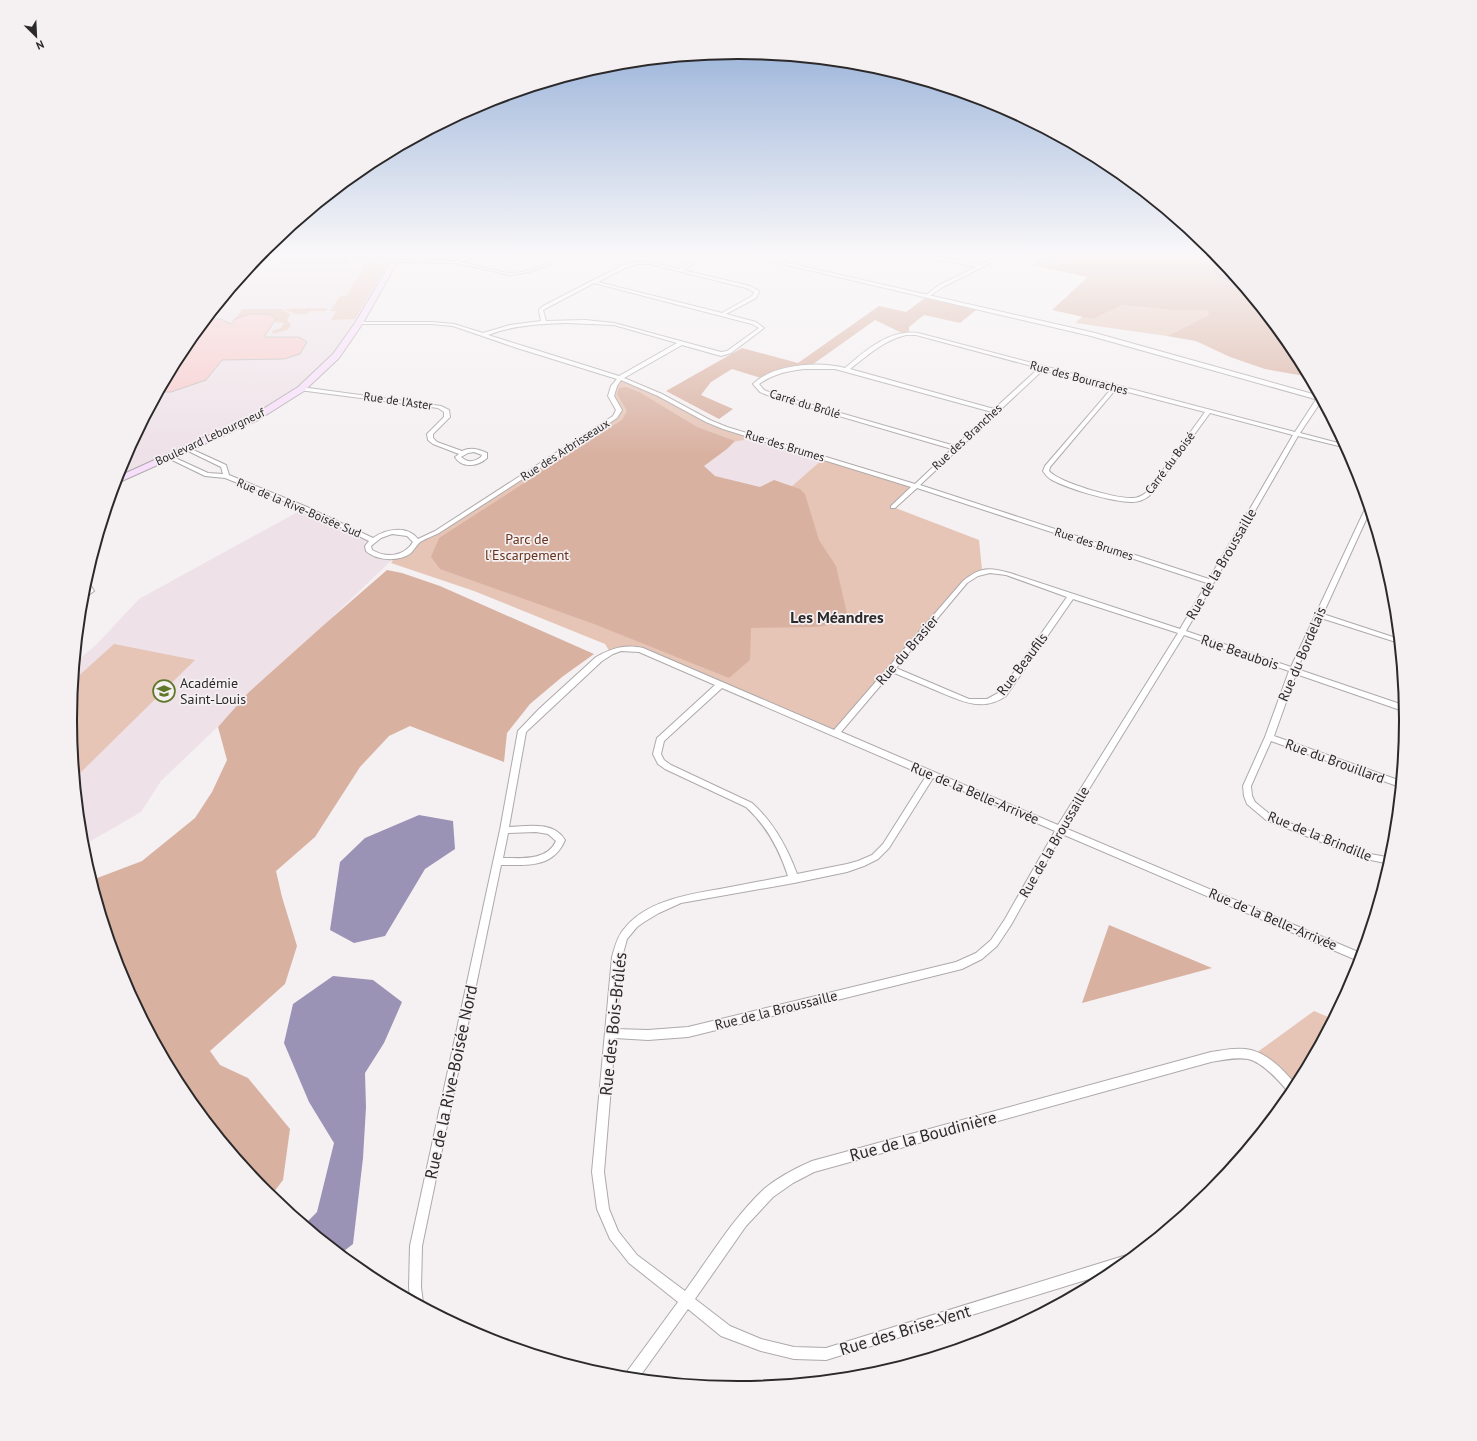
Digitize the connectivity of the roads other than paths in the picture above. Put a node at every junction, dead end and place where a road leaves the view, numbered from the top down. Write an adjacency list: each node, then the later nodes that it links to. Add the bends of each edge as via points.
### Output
1 (577, 321): 6 (street)
2 (586, 321): 8 (street, via 614,324)
3 (747, 321): 8 (street, via 762,328 729,352 721,354)
4 (1038, 321): 14 (street, via 1093,334)
5 (359, 323): 7 (street, Rue des Brumes, via 448,324); 13 (main road, Boulevard Lebourgneuf, via 336,356)
6 (544, 323): 7 (street, via 498,330)
7 (483, 335): 11 (street, Rue des Brumes)
8 (681, 343): 11 (street)
9 (1042, 368): 10 (street, Rue des Bourraches, via 909,333 898,334 885,341); 12 (street, Rue des Bourraches); 16 (street, Rue des Branches)
10 (847, 369): 16 (street, Carré du Brûlé); 20 (street, Carré du Brûlé, via 821,366 786,370 772,374 756,384 769,394)
11 (620, 378): 26 (street, Rue des Brumes, via 660,394 725,428); 30 (street, Rue des Arbrisseaux, via 611,396 619,410 615,417 437,532)
12 (1115, 387): 17 (street, Rue des Bourraches); 17 (street, Carré du Boisé, via 1047,467 1046,471 1054,479 1122,499 1144,498)
13 (301, 389): 21 (main road, Boulevard Lebourgneuf, via 255,418); 22 (street, Rue de l'Aster, via 439,407 447,411 447,417 430,434 430,439)
14 (1315, 398)
15 (1318, 402): 18 (street, Rue de la Broussaille)
16 (994, 411): 20 (street, Rue des Branches)
17 (1209, 411): 18 (street, Rue des Bourraches)
18 (1297, 434): 19 (street); 32 (street, Rue de la Broussaille)
19 (1340, 444)
20 (956, 448): 26 (street, Rue des Branches)
21 (188, 449): 23 (main road, Boulevard Lebourgneuf); 24 (street, Rue de la Rive-Boisée Sud, via 224,466)
22 (462, 453)
23 (168, 457): 24 (street, Rue de la Rive-Boisée Sud, via 207,475); 25 (main road, Boulevard Lebourgneuf)
24 (226, 476): 29 (street, Rue de la Rive-Boisée Sud)
25 (123, 478)
26 (916, 486): 27 (street, Rue des Branches); 32 (street, Rue des Brumes)
27 (893, 507)
28 (1366, 513): 34 (street, Rue du Bordelais)
29 (373, 540): 30 (street, via 382,535 401,532 410,534); 30 (street, via 368,546 369,552 384,558 407,553 414,548)
30 (416, 542)
31 (982, 570): 33 (street, Rue Beaubois, via 998,571); 37 (street, Rue du Brasier, via 965,582)
32 (1212, 582): 35 (street, Rue de la Broussaille)
33 (1071, 596): 35 (street, Rue Beaubois); 37 (street, Rue Beaufils, via 998,699 980,703 968,701)
34 (1318, 615): 36 (street); 38 (street, Rue du Bordelais)
35 (1182, 632): 38 (street, Rue Beaubois); 46 (street, Rue de la Broussaille)
36 (1395, 640)
37 (891, 669): 41 (street, Rue du Brasier)
38 (1293, 670): 40 (street, Rue Beaubois); 42 (street, Rue du Bordelais)
39 (721, 684): 41 (street, Rue de la Belle-Arrivée); 47 (street, Rue de la Rive-Boisée Nord, via 640,650 621,649 599,659 522,731); 50 (street, via 660,740 656,754 668,767 749,805 760,814 785,854)
40 (1400, 708)
41 (835, 734): 43 (street, Rue de la Belle-Arrivée)
42 (1268, 737): 44 (street, Rue du Brouillard); 45 (street, Rue du Bordelais, via 1247,786)
43 (931, 775): 46 (street, Rue de la Belle-Arrivée); 50 (street, Rue des Bois-Brûlés, via 886,846 875,857 847,868)
44 (1397, 783)
45 (1252, 804): 48 (street, Rue de la Brindille, via 1276,821 1364,856)
46 (1060, 829): 51 (street, Rue de la Belle-Arrivée); 52 (street, Rue de la Broussaille, via 994,943 979,956 958,966 688,1032 648,1035)
47 (504, 830): 49 (street, Rue de la Rive-Boisée Nord); 49 (street, via 547,830 557,834 561,840 559,848 550,856 532,861)
48 (1385, 860)
49 (497, 861): 55 (street, Rue de la Rive-Boisée Nord, via 416,1246)
50 (794, 879): 52 (street, Rue des Bois-Brûlés, via 680,900 655,909 638,922 624,938 617,956)
51 (1357, 956)
52 (610, 1033): 56 (street, Rue des Bois-Brûlés, via 598,1172 603,1209 614,1235 633,1259)
53 (1290, 1086): 56 (street, Rue de la Boudinière, via 1269,1066 1252,1056 1218,1056 812,1167 769,1193 742,1222)
54 (1114, 1265): 56 (street, Rue des Brise-Vent, via 826,1354 794,1353 761,1345 726,1331)
55 (416, 1298)
56 (687, 1300): 57 (street, Rue de la Boudinière)
57 (634, 1373)

